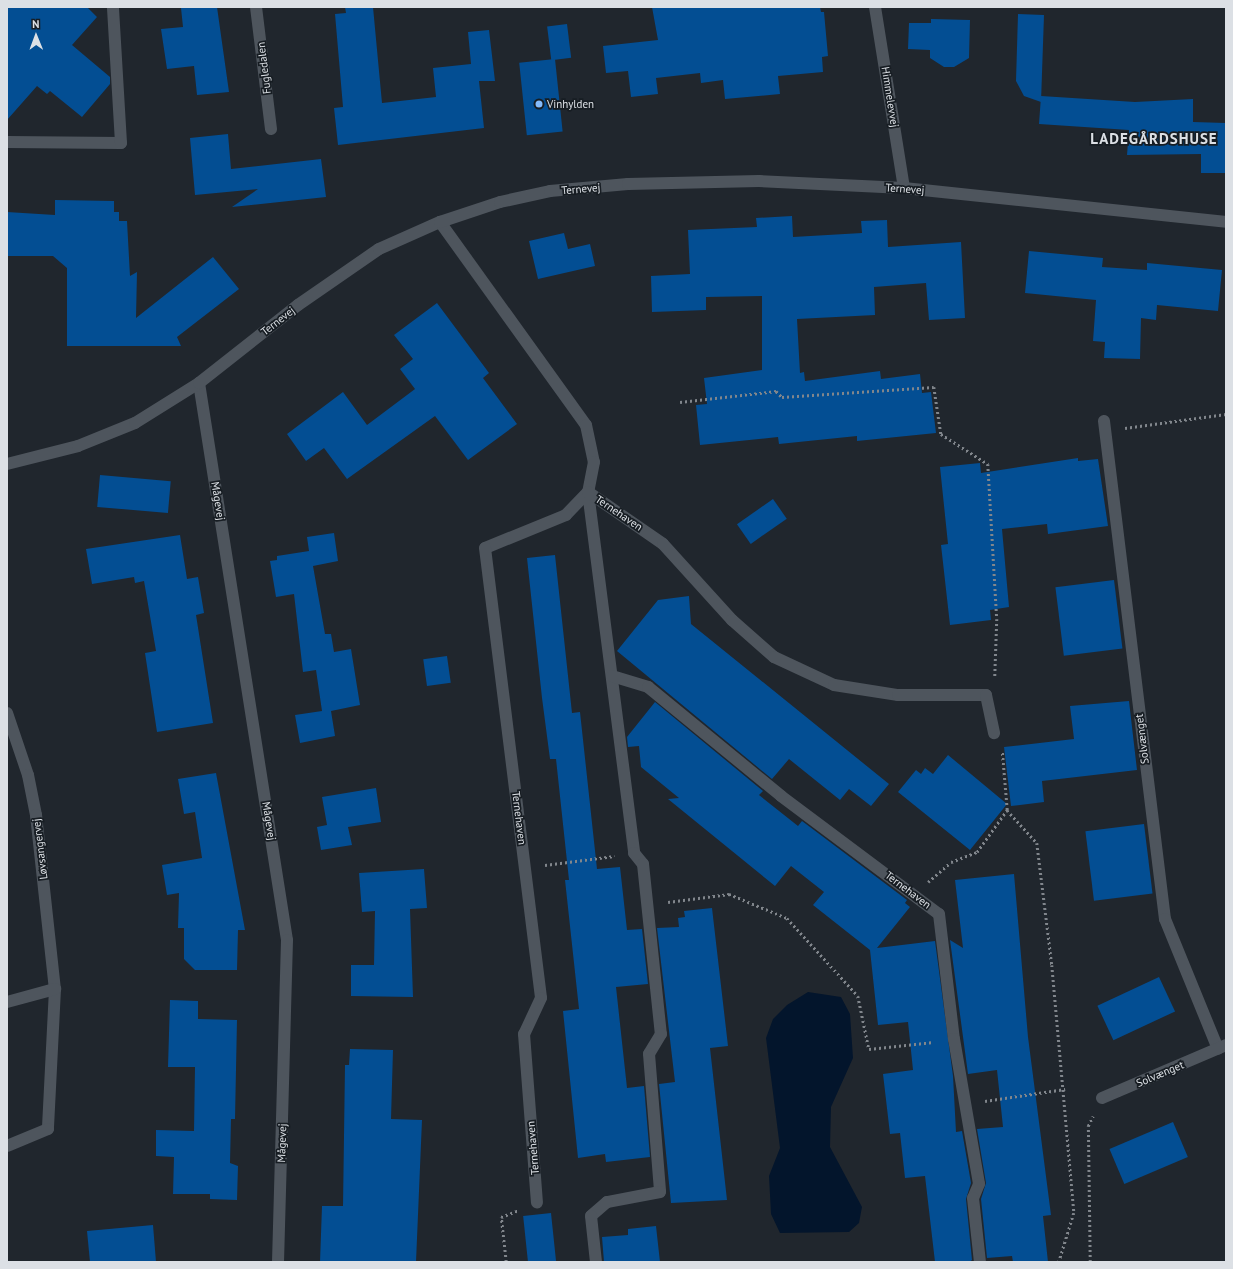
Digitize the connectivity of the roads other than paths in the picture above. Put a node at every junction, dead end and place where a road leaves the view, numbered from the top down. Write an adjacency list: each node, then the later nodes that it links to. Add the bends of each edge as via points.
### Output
1 (113, 7): 5 (street, via 122,142)
2 (256, 7): 4 (street, Fugledalen)
3 (875, 7): 6 (street, Himmelevvej)
4 (271, 130)
5 (7, 142)
6 (904, 188): 7 (street, Ternevej, via 759,181 628,184 550,191); 8 (street, Ternevej)
7 (440, 222): 9 (street, Ternevej, via 354,264); 12 (street, Ternehaven, via 586,425 594,462)
8 (1226, 222)
9 (199, 383): 11 (street, Ternevej, via 135,423 78,446); 22 (street, Mågevej, via 287,940)
10 (1104, 426): 18 (street, Solvænget, via 1165,919)
11 (7, 464)
12 (588, 492): 13 (street, Ternehaven); 15 (street, Ternehaven, via 663,544 732,620 774,657 834,685 898,695 986,695); 21 (street, Ternehaven, via 566,515 485,548 541,998 524,1034)
13 (612, 676): 23 (street, Ternehaven, via 634,853 643,864 661,1034 649,1054 660,1192 607,1202 591,1216); 24 (street, Ternehaven, via 648,687 781,796 939,914 954,1039 979,1184 973,1198)
14 (7, 713): 16 (street, Løvsangervej, via 28,775 36,815)
15 (994, 733)
16 (55, 989): 17 (street); 20 (street, Løvsangervej, via 48,1129)
17 (7, 1002)
18 (1222, 1047): 19 (street, Solvænget)
19 (1102, 1098)
20 (7, 1146)
21 (537, 1203)
22 (278, 1262)
23 (596, 1262)
24 (980, 1262)

